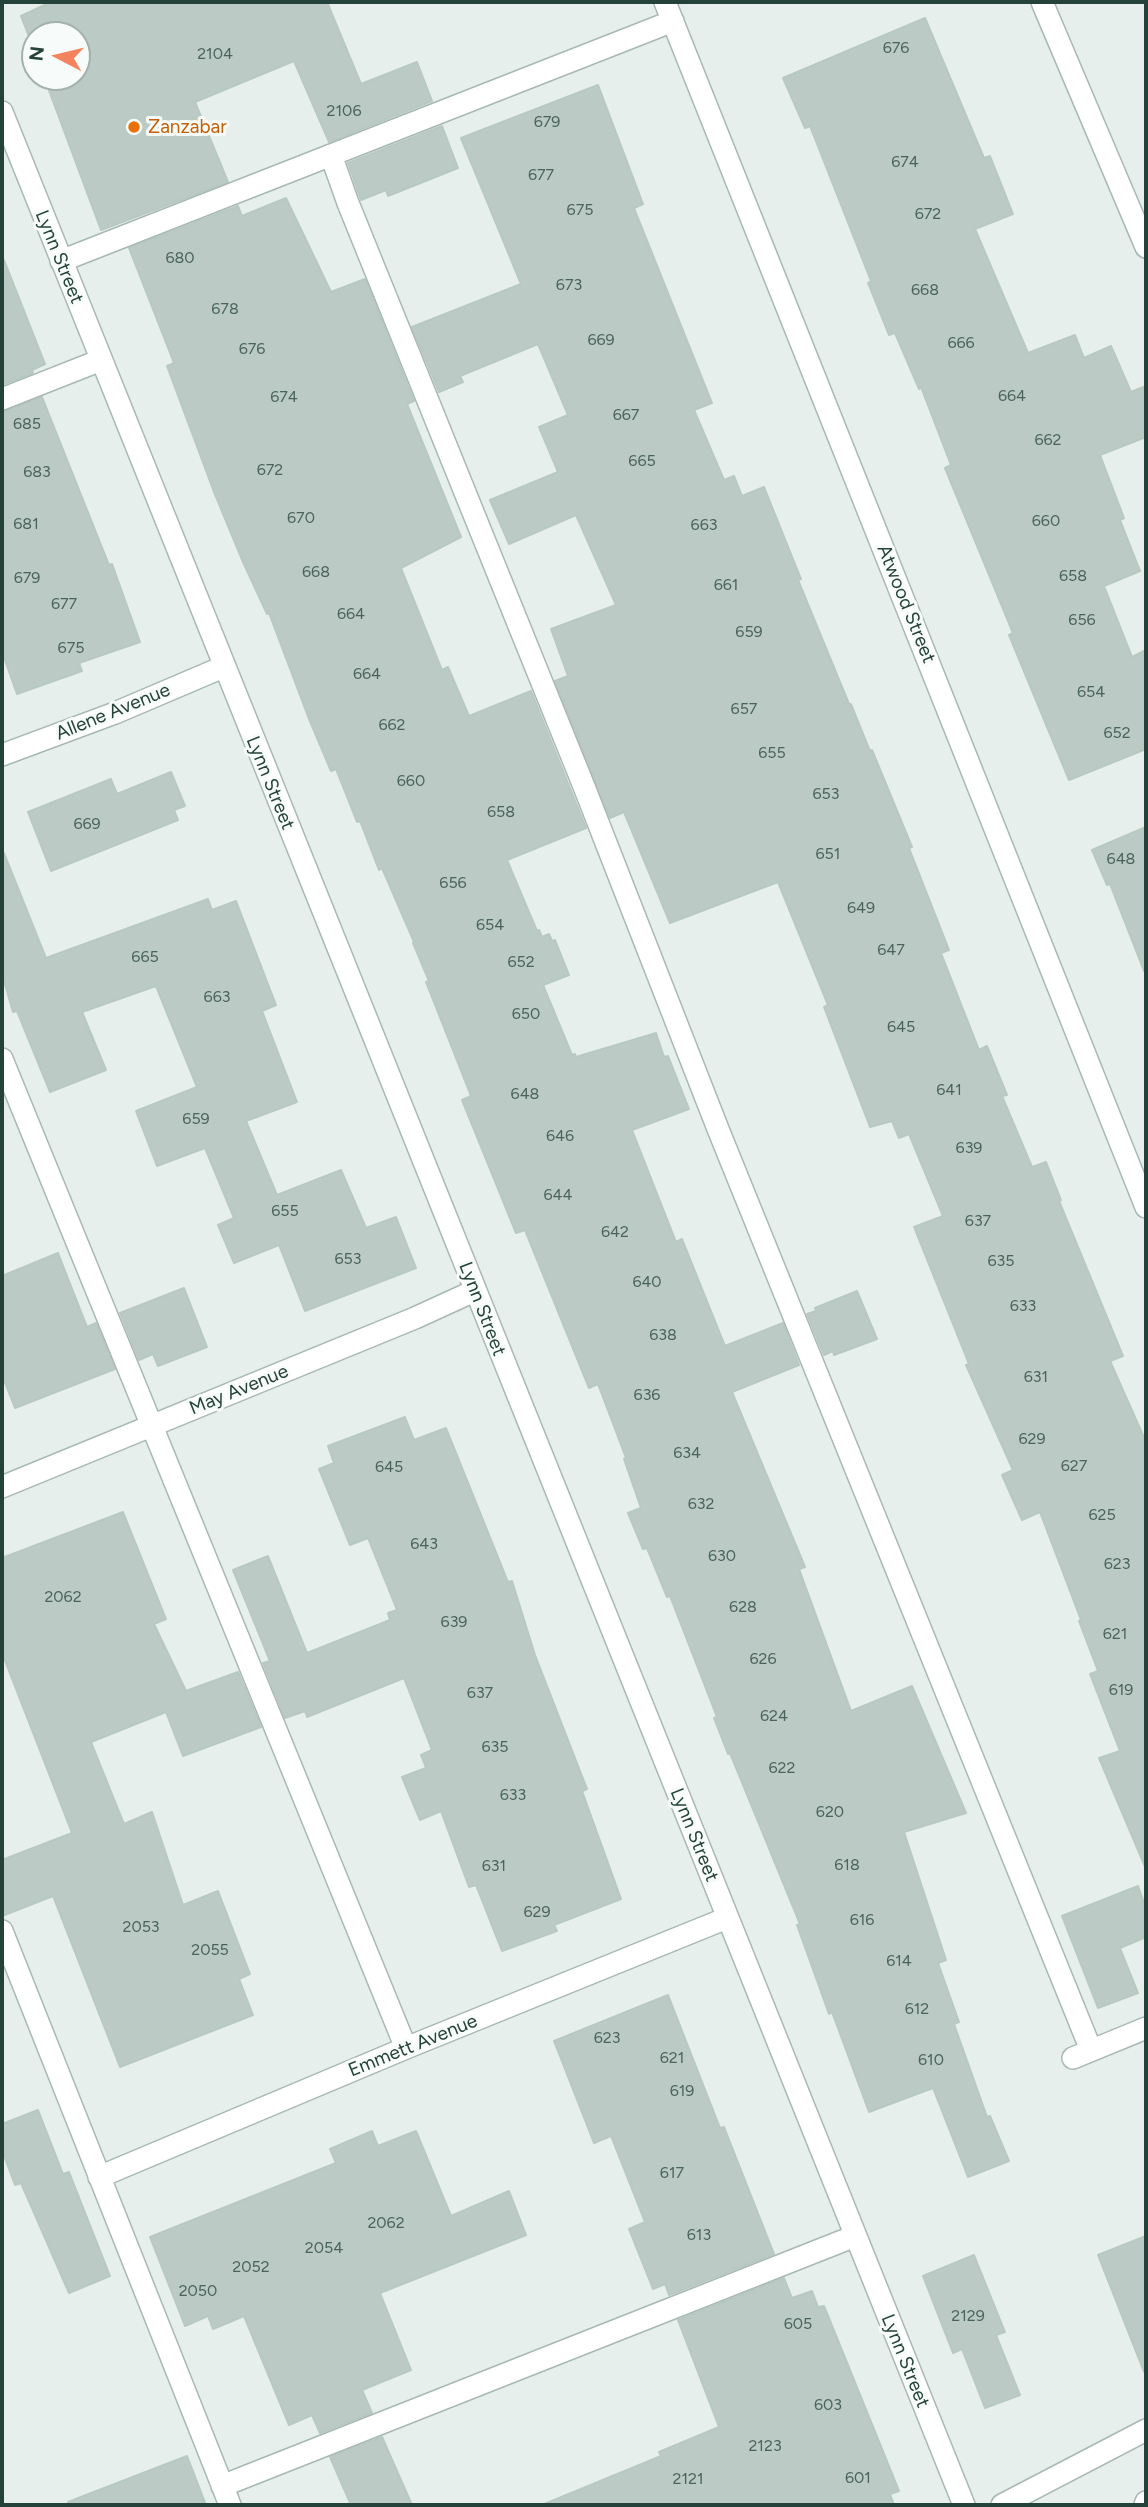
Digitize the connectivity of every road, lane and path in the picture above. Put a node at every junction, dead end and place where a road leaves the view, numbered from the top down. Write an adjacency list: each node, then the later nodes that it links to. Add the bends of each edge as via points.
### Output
1 (1042, 2): 5 (street)
2 (669, 11): 4 (street); 12 (street, Atwood Street)
3 (2, 112): 6 (street, Lynn Street)
4 (331, 155): 6 (street); 18 (street, via 1082,2054)
5 (1146, 247)
6 (61, 261): 7 (street, Lynn Street)
7 (101, 360): 8 (street); 9 (street, Lynn Street)
8 (2, 399)
9 (223, 667): 10 (street, Allene Avenue); 13 (street, Lynn Street)
10 (2, 755)
11 (2, 1059): 14 (street)
12 (1146, 1207)
13 (474, 1291): 14 (street, May Avenue); 16 (street, Lynn Street)
14 (153, 1425): 15 (street, May Avenue); 19 (street)
15 (2, 1487)
16 (727, 1918): 19 (street, Emmett Avenue); 21 (street, Lynn Street)
17 (2, 1931): 20 (street)
18 (1146, 2028)
19 (406, 2048): 20 (street, Emmett Avenue)
20 (99, 2177): 23 (street)
21 (855, 2236): 23 (street); 24 (street, Lynn Street)
22 (1146, 2430): 25 (street)
23 (226, 2496)
24 (964, 2505)
25 (1002, 2505)

